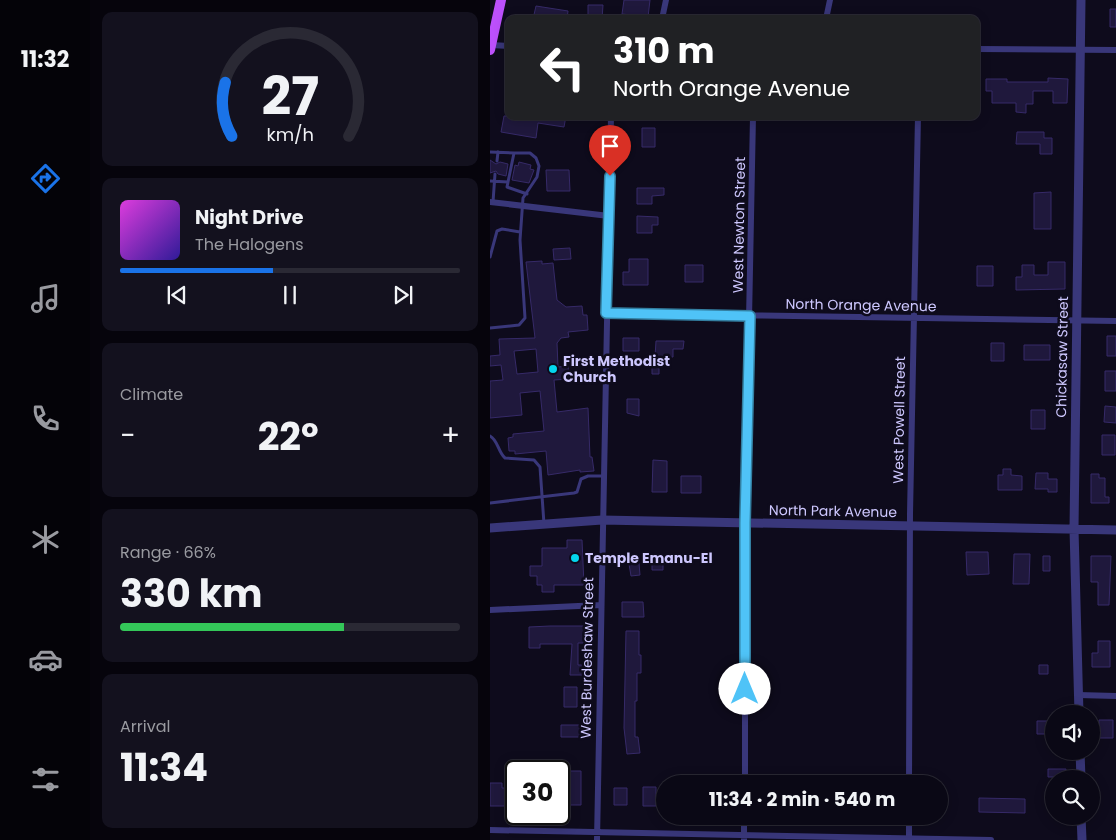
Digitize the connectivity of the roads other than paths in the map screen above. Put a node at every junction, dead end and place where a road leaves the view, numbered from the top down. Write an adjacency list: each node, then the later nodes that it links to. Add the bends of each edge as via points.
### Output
1 (501, 0): 8 (main road)
2 (666, 0): 5 (street)
3 (830, 0): 6 (street)
4 (1081, 0): 10 (street, Chickasaw Street)
5 (663, 15)
6 (827, 15)
7 (505, 46): 8 (street)
8 (490, 47)
9 (980, 49): 10 (street)
10 (1080, 49): 11 (street); 31 (street, Chickasaw Street)
11 (1116, 50)
12 (611, 120): 25 (street, West Burdeshaw Street)
13 (753, 120): 29 (street, West Newton Street)
14 (918, 120): 30 (street, West Powell Street)
15 (490, 152): 16 (lane)
16 (498, 152): 17 (lane); 18 (lane)
17 (514, 153): 21 (lane); 22 (lane, via 530,153 539,166 537,177)
18 (497, 161)
19 (495, 174): 20 (lane)
20 (492, 181): 21 (lane); 23 (lane)
21 (508, 182): 22 (lane, via 507,187)
22 (526, 194): 24 (lane)
23 (491, 202): 24 (street)
24 (523, 206): 25 (street); 26 (lane)
25 (609, 216): 28 (street, West Burdeshaw Street)
26 (520, 232): 27 (lane, via 497,231); 33 (lane, via 526,308 524,322)
27 (490, 257)
28 (606, 313): 29 (street, North Orange Avenue); 35 (street, West Burdeshaw Street)
29 (750, 316): 30 (street, North Orange Avenue); 39 (street, West Newton Street)
30 (914, 318): 31 (street, North Orange Avenue); 41 (street, West Powell Street)
31 (1077, 320): 32 (street, North Orange Avenue); 43 (street, Chickasaw Street)
32 (1116, 321)
33 (491, 328)
34 (490, 436): 36 (lane, via 508,460 534,460 538,463)
35 (603, 476): 36 (lane, via 584,476 574,494); 38 (street, West Burdeshaw Street)
36 (543, 498): 37 (lane); 40 (lane)
37 (490, 503)
38 (602, 520): 39 (street, North Park Avenue); 40 (street, North Park Avenue); 45 (street, West Burdeshaw Street)
39 (745, 523): 41 (street, North Park Avenue); 50 (street, West Newton Street)
40 (544, 524): 42 (street, North Park Avenue)
41 (910, 525): 43 (street, North Park Avenue); 51 (street, West Powell Street)
42 (490, 528)
43 (1074, 529): 44 (street, North Park Avenue); 47 (street, Chickasaw Street)
44 (1116, 530)
45 (600, 605): 46 (street); 56 (street, West Burdeshaw Street)
46 (490, 610)
47 (1078, 695): 48 (street); 49 (street, Chickasaw Street)
48 (1116, 696)
49 (1079, 705)
50 (744, 775)
51 (909, 775)
52 (744, 825): 57 (street)
53 (909, 825): 58 (street)
54 (1081, 825): 61 (street)
55 (490, 830): 56 (street)
56 (597, 832): 57 (street); 59 (street, West Burdeshaw Street)
57 (744, 838): 58 (street)
58 (909, 839): 60 (street)
59 (597, 840)
60 (991, 840)
61 (1082, 840)

